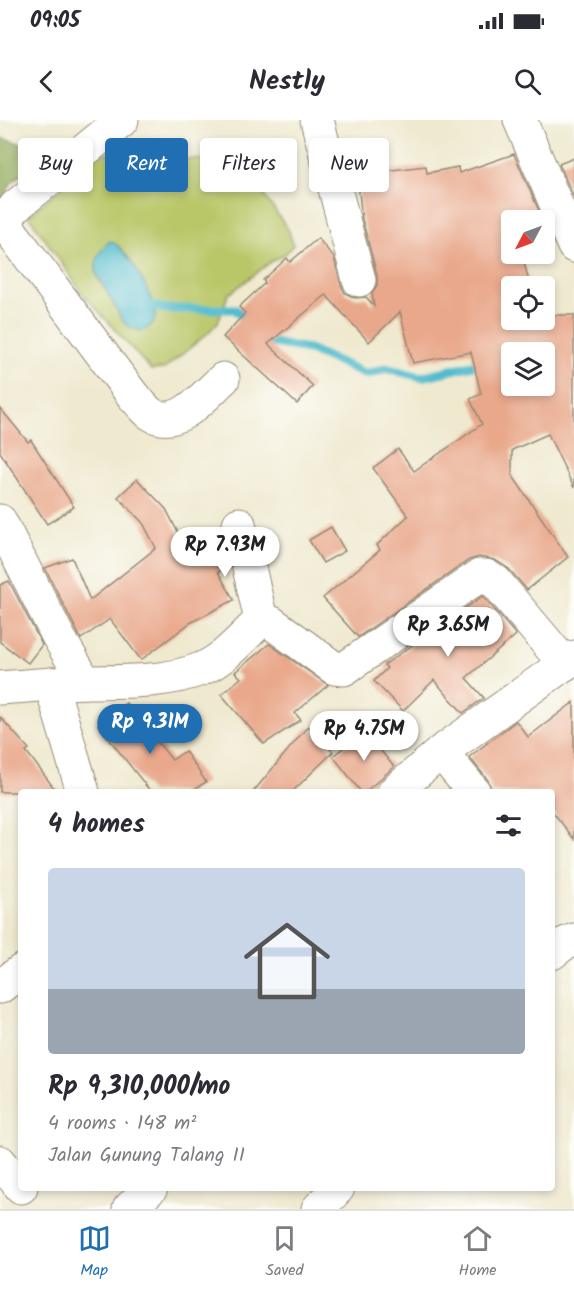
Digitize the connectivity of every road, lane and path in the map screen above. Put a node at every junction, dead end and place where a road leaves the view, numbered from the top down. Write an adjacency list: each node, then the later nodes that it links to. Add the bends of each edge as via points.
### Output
1 (122, 120): 6 (street, via 16,206 7,217 9,229 134,397 152,415 170,419 182,414)
2 (318, 120): 5 (street)
3 (520, 120): 4 (street)
4 (574, 246)
5 (359, 280)
6 (223, 380)
7 (0, 521): 11 (street)
8 (239, 524): 9 (street)
9 (261, 620): 10 (street, via 272,623 334,668 344,669 479,576 486,576); 11 (street, via 217,661 202,669 132,682)
10 (570, 661): 14 (street)
11 (85, 682): 12 (street)
12 (51, 684): 13 (street); 15 (street)
13 (0, 688)
14 (441, 752): 16 (street); 17 (street)
15 (82, 789)
16 (398, 789)
17 (472, 789)
18 (574, 940): 19 (street)
19 (555, 951)
20 (18, 973): 21 (street)
21 (0, 987)
22 (0, 1162): 23 (street)
23 (18, 1183)
24 (24, 1191): 27 (street)
25 (148, 1191): 28 (street)
26 (335, 1191): 29 (street)
27 (40, 1209)
28 (129, 1209)
29 (318, 1209)

